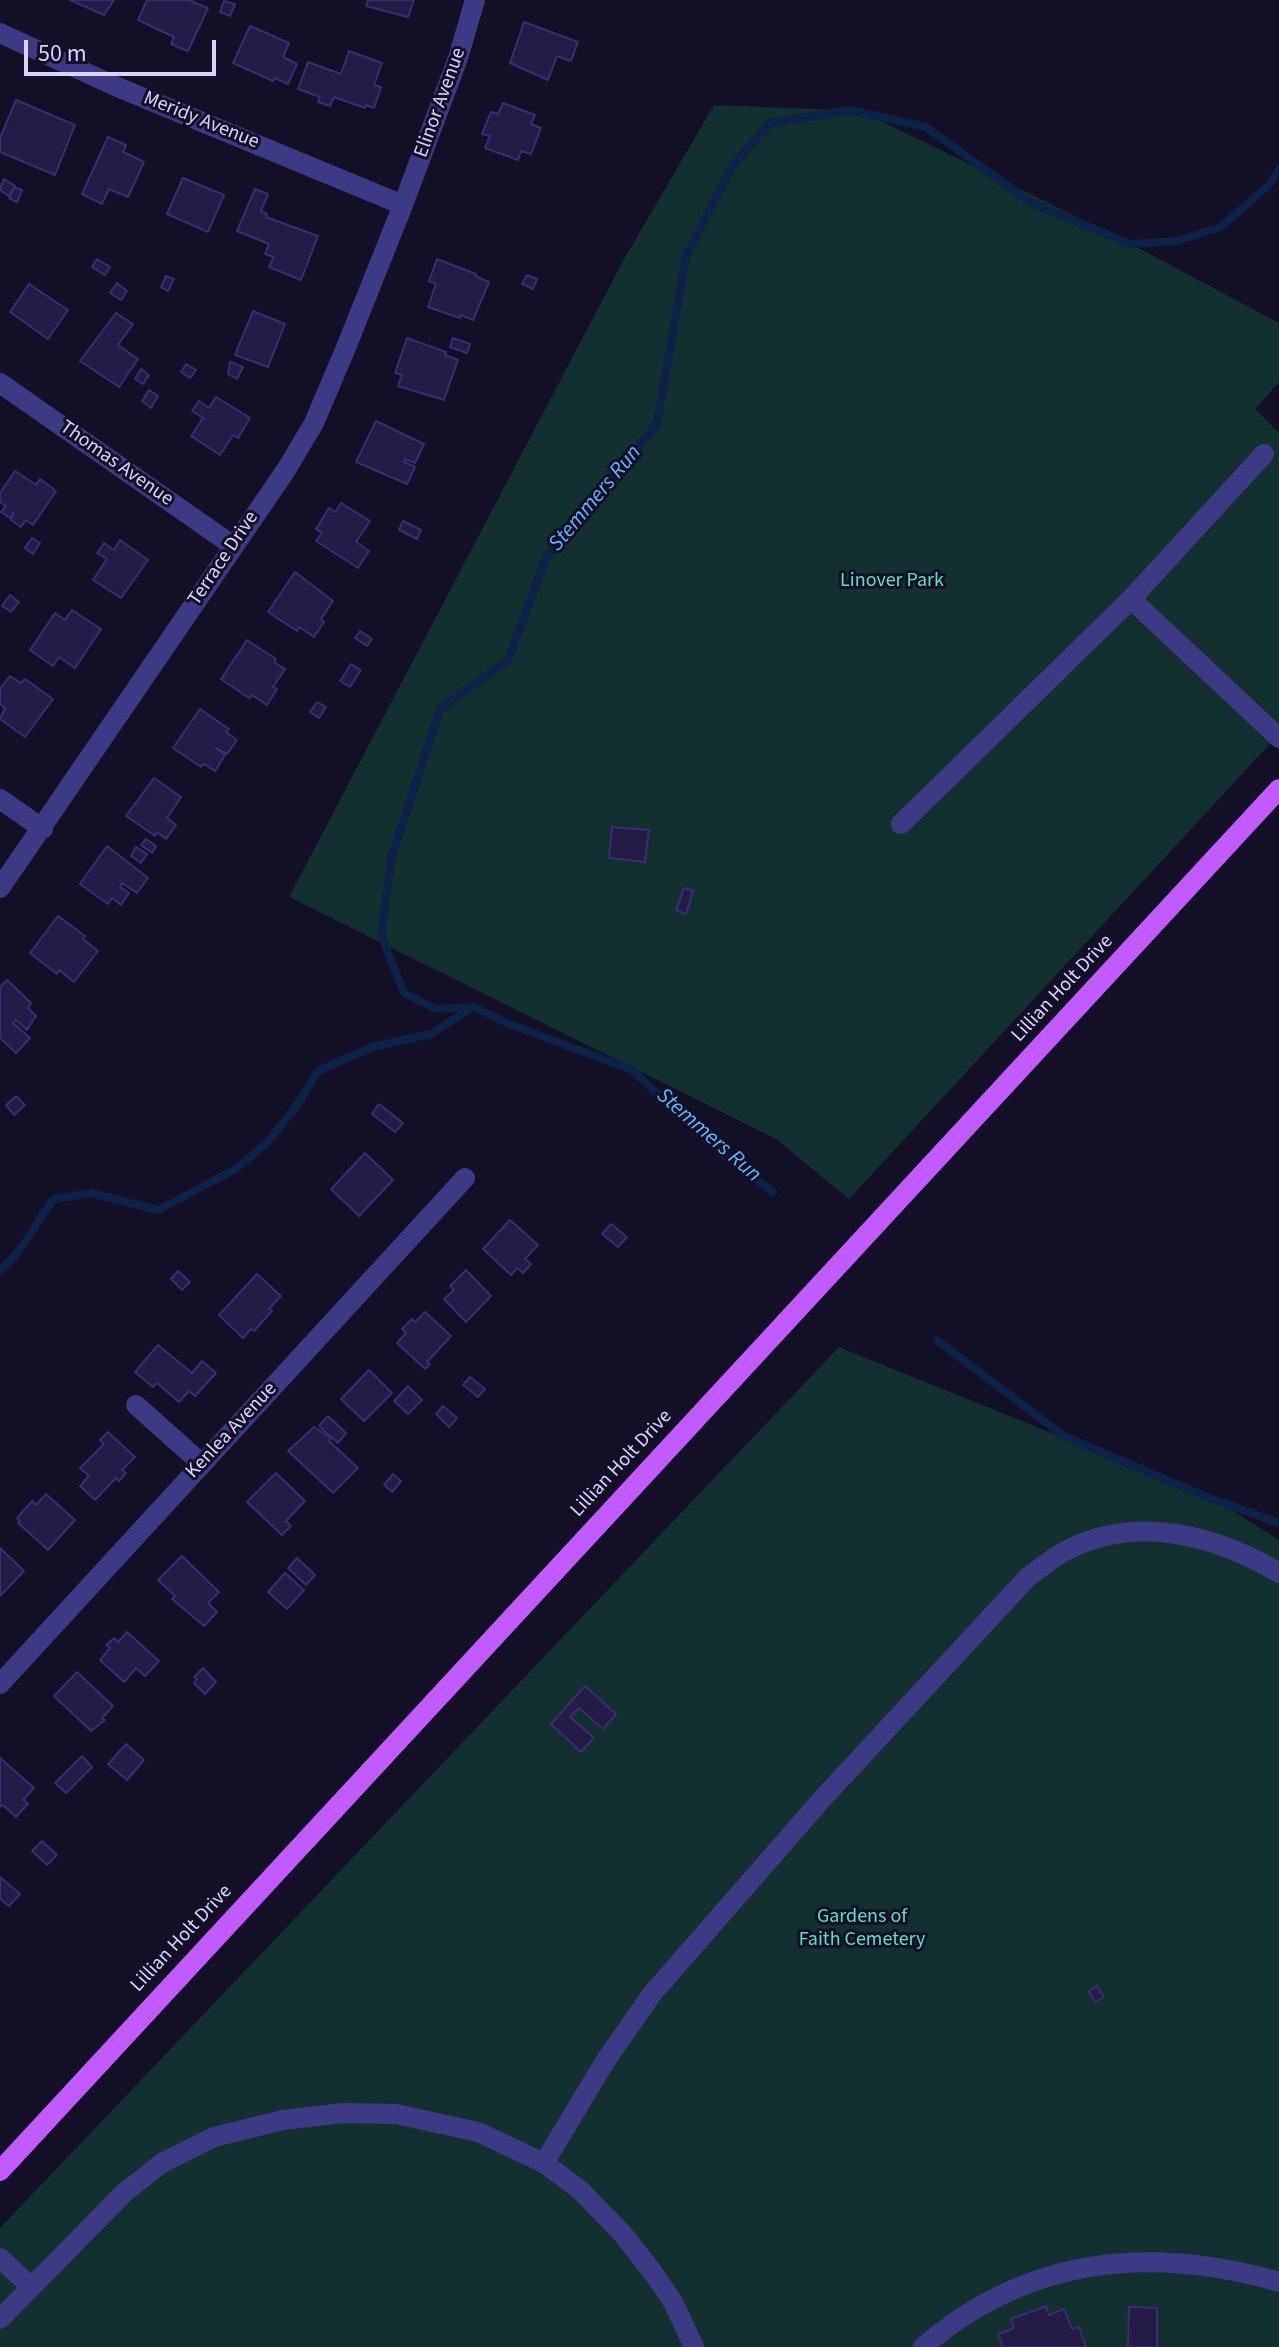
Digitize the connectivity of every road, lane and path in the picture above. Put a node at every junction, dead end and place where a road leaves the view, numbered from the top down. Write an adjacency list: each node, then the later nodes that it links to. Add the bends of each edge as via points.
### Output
1 (475, 0): 3 (street, Elinor Avenue)
2 (0, 33): 3 (street, Meridy Avenue)
3 (403, 205): 6 (street, Terrace Drive, via 314,423)
4 (0, 383): 6 (street, Thomas Avenue)
5 (1264, 454): 7 (street)
6 (232, 545): 12 (street, Terrace Drive)
7 (1131, 599): 8 (street); 11 (street)
8 (1279, 738)
9 (1279, 789): 20 (main road, Lillian Holt Drive)
10 (0, 799): 12 (street)
11 (901, 824)
12 (43, 829): 13 (street, Terrace Drive)
13 (0, 888)
14 (465, 1178): 16 (street, Kenlea Avenue)
15 (136, 1405): 16 (street)
16 (202, 1464): 18 (street, Kenlea Avenue)
17 (1279, 1573): 19 (street, via 1203,1538 1138,1530 1100,1536 1066,1550 1028,1577 823,1798 652,1994)
18 (0, 1684)
19 (544, 2163): 23 (street, via 478,2132 396,2114 283,2120 214,2137 162,2163); 25 (street, via 622,2233 673,2302)
20 (0, 2171)
21 (0, 2258): 23 (street)
22 (1279, 2282): 26 (street, via 1158,2262 1080,2267 1001,2293)
23 (30, 2286): 24 (street)
24 (0, 2319)
25 (694, 2347)
26 (923, 2347)

